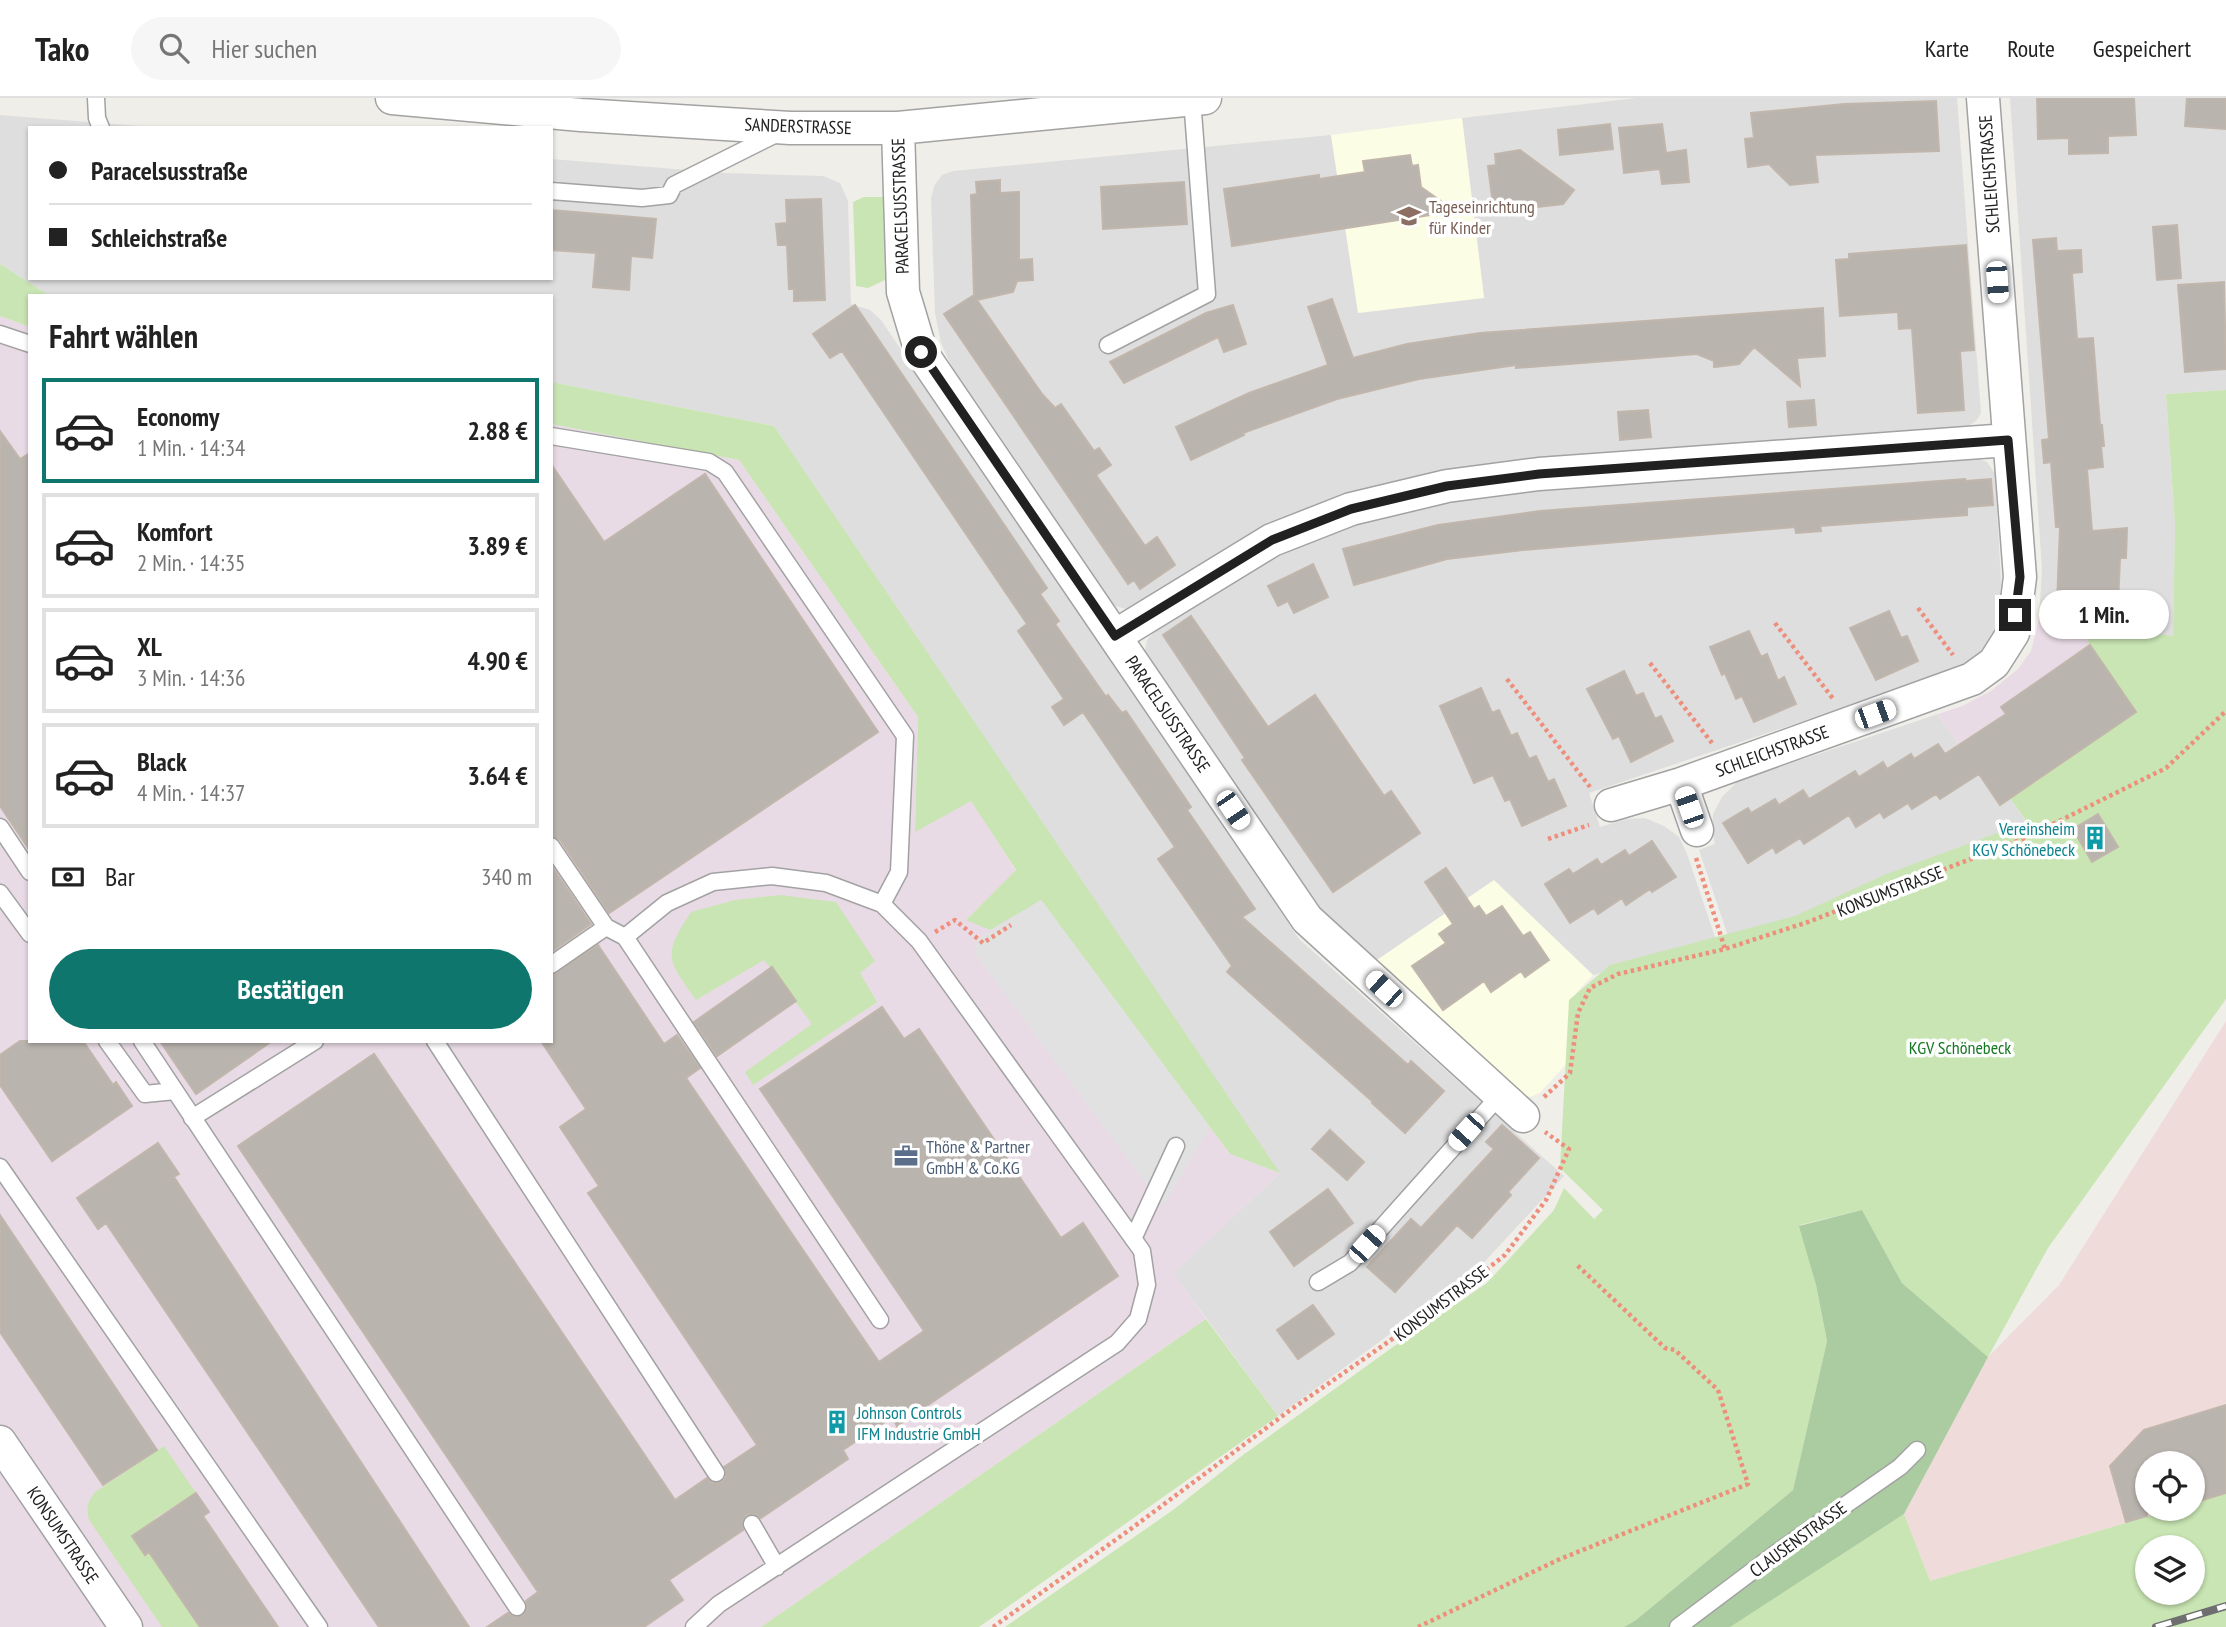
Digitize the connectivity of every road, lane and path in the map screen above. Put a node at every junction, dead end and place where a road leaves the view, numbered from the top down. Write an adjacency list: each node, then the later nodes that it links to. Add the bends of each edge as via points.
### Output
1 (96, 98): 7 (lane)
2 (392, 98): 6 (street, SANDERSTRASSE)
3 (1983, 98): 15 (street, SCHLEICHSTRASSE)
4 (1198, 99): 5 (street, SANDERSTRASSE); 13 (lane, via 1207,294)
5 (1058, 105): 9 (street, SANDERSTRASSE)
6 (573, 106): 8 (street, SANDERSTRASSE)
7 (100, 126)
8 (790, 128): 9 (street, SANDERSTRASSE); 10 (lane, via 674,185 670,195 642,198)
9 (898, 128): 18 (street, PARACELSUSSTRASSE, via 903,292 921,352)
10 (553, 191)
11 (0, 334): 12 (lane)
12 (28, 343)
13 (1108, 345)
14 (553, 436): 33 (lane, via 709,462 725,472 905,736 899,872)
15 (2008, 440): 18 (street, via 1539,474 1447,486 1351,509 1272,540); 21 (street, SCHLEICHSTRASSE, via 2020,577 2013,633 1994,663)
16 (1918, 608): 21 (path)
17 (1775, 623): 23 (path)
18 (1115, 636): 46 (street, PARACELSUSSTRASSE, via 1307,919)
19 (1650, 663): 24 (path)
20 (1507, 679): 26 (path, via 1598,797)
21 (1972, 679): 23 (street, SCHLEICHSTRASSE)
22 (2226, 711): 39 (path, KONSUMSTRASSE, via 2166,768 2025,838 1885,894)
23 (1850, 722): 24 (street, SCHLEICHSTRASSE)
24 (1731, 766): 25 (street, SCHLEICHSTRASSE)
25 (1681, 785): 26 (street, SCHLEICHSTRASSE); 28 (street)
26 (1611, 805): 29 (path, via 1606,819)
27 (0, 827): 31 (lane)
28 (1697, 830): 39 (path, via 1692,847)
29 (1548, 839)
30 (553, 849): 35 (lane)
31 (28, 869)
32 (0, 893): 36 (lane)
33 (882, 904): 37 (lane, via 827,883 772,876 713,882 667,903); 38 (lane)
34 (1011, 925): 38 (path, via 983,943 955,920)
35 (606, 927): 37 (lane); 40 (lane)
36 (28, 931)
37 (625, 936): 54 (lane)
38 (919, 941): 51 (lane)
39 (1725, 949): 47 (path, KONSUMSTRASSE, via 1618,974 1590,988 1578,1013 1570,1073)
40 (553, 964)
41 (108, 1043): 45 (lane, via 145,1094)
42 (143, 1043): 45 (lane)
43 (311, 1043): 48 (lane)
44 (439, 1043): 57 (lane)
45 (175, 1091): 48 (lane)
46 (1500, 1095): 47 (street, PARACELSUSSTRASSE); 53 (lane, via 1350,1263)
47 (1523, 1116): 64 (path, KONSUMSTRASSE, via 1569,1149 1546,1200 1505,1255)
48 (192, 1118): 60 (lane)
49 (1176, 1146): 51 (lane)
50 (0, 1167): 62 (lane)
51 (1133, 1239): 59 (lane, via 1142,1251 1147,1284 1138,1319 1117,1343)
52 (1576, 1264): 65 (path, via 1665,1348 1675,1350 1718,1390 1748,1484 1560,1559)
53 (1318, 1282)
54 (880, 1320)
55 (0, 1442): 61 (street, KONSUMSTRASSE)
56 (1917, 1450): 66 (lane, CLAUSENSTRASSE, via 1900,1467)
57 (716, 1473)
58 (752, 1524): 59 (lane)
59 (777, 1567): 63 (lane, via 719,1604)
60 (517, 1607)
61 (126, 1627)
62 (319, 1627)
63 (694, 1627)
64 (993, 1627)
65 (1418, 1627)
66 (1678, 1627)

